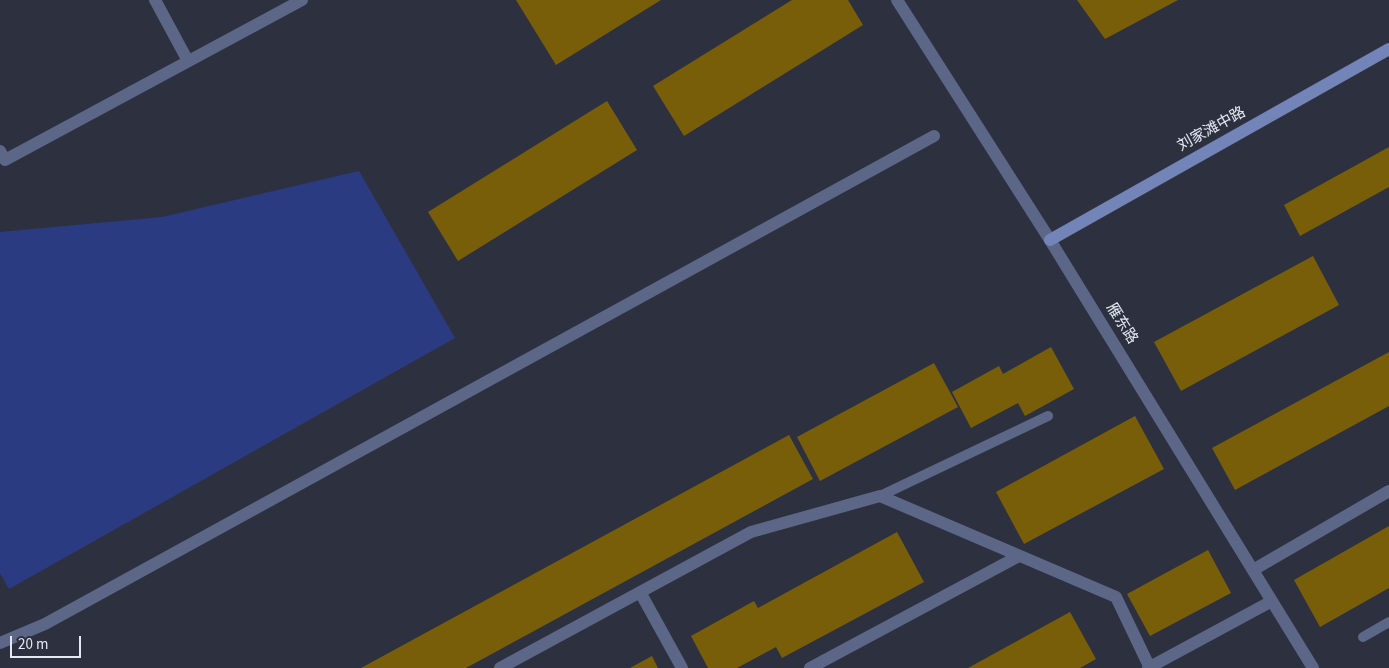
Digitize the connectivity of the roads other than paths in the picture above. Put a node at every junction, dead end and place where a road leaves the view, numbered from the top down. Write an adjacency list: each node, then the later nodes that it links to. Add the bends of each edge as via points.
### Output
1 (155, 0): 5 (street)
2 (302, 0): 5 (street)
3 (897, 0): 8 (street, 雁东路)
4 (1389, 49): 8 (street, 刘家滩中路)
5 (188, 61): 7 (street, via 5,160)
6 (934, 136): 18 (street, via 45,624)
7 (0, 151)
8 (1050, 240): 13 (street, 雁东路)
9 (1048, 416): 11 (lane)
10 (1389, 491): 13 (street)
11 (880, 496): 12 (street); 14 (street, via 751,532)
12 (1019, 556): 21 (street); 22 (street, via 1116,597)
13 (1253, 570): 15 (street, 雁东路)
14 (640, 592): 19 (street); 20 (street)
15 (1272, 601): 22 (street); 23 (street, 雁东路)
16 (1389, 622): 17 (lane)
17 (1363, 637)
18 (0, 643)
19 (500, 668)
20 (682, 668)
21 (810, 668)
22 (1149, 668)
23 (1312, 668)

